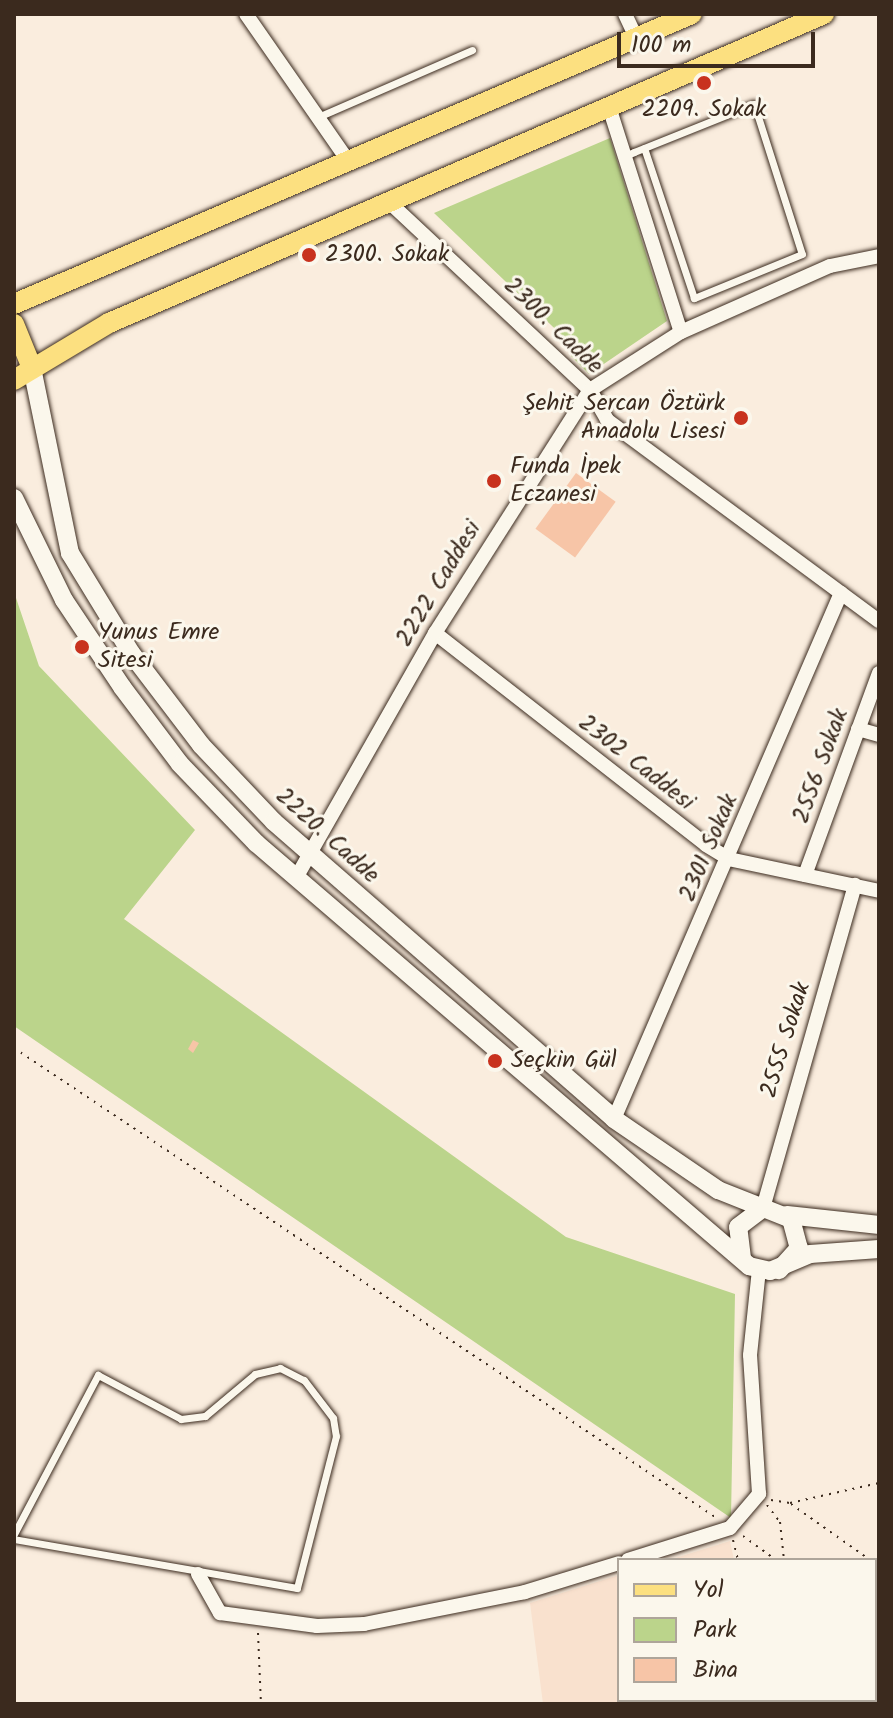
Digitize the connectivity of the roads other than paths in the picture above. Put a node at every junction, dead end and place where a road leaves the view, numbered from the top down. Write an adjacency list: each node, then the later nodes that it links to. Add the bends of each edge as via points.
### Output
1 (246, 14): 8 (street)
2 (625, 14): 5 (street)
3 (692, 14): 5 (main road)
4 (824, 14): 7 (main road)
5 (636, 38): 11 (main road)
6 (472, 50): 8 (lane)
7 (609, 107): 10 (street); 12 (main road)
8 (318, 117): 11 (street)
9 (644, 148): 9 (lane, via 754,104 802,254 694,298); 10 (lane)
10 (625, 156): 16 (street)
11 (349, 162): 14 (main road)
12 (389, 202): 17 (main road, via 109,323); 19 (street, 2300. Cadde)
13 (879, 256): 16 (street, 2222 Caddesi, via 830,266)
14 (14, 304)
15 (14, 324): 17 (main road)
16 (681, 332): 19 (street, 2222 Caddesi)
17 (32, 368): 18 (main road); 27 (street, 2220. Cadde, via 56,513 99,607 201,745)
18 (14, 380)
19 (590, 390): 21 (street, 2300. Cadde, via 607,420); 23 (street, 2222 Caddesi)
20 (14, 498): 30 (street, via 64,600 131,699 216,804)
21 (841, 593): 22 (street, 2300. Cadde); 28 (street, 2301 Sokak)
22 (879, 621)
23 (435, 633): 27 (street, 2222 Caddesi); 28 (street, 2302 Caddesi)
24 (879, 673): 25 (street, 2556 Sokak)
25 (858, 729): 26 (street); 29 (street, 2556 Sokak)
26 (879, 735)
27 (310, 853): 30 (street, 2222 Caddesi); 33 (street, 2220. Cadde)
28 (729, 859): 29 (street, 2302 Caddesi); 33 (street, 2301 Sokak)
29 (805, 875): 31 (street, 2302 Caddesi)
30 (296, 878): 38 (street)
31 (855, 885): 32 (street, 2302 Caddesi); 34 (street, 2555 Sokak)
32 (879, 891)
33 (614, 1119): 34 (street, 2220. Cadde, via 718,1190)
34 (763, 1208): 35 (street, 2220. Cadde); 38 (street, via 738,1227)
35 (787, 1215): 36 (street, 2220. Cadde); 40 (street, via 799,1248)
36 (879, 1225)
37 (879, 1249): 40 (street, via 810,1254)
38 (742, 1258): 39 (street)
39 (759, 1270): 40 (street); 42 (street, via 750,1355 759,1494 730,1528)
40 (779, 1270)
41 (14, 1536): 44 (lane); 44 (lane, via 98,1375 181,1419 205,1416 255,1374 280,1368 322,1398 336,1436 297,1588)
42 (634, 1558)
43 (617, 1564): 44 (street, via 525,1592 364,1624 258,1620 220,1613)
44 (198, 1574)

